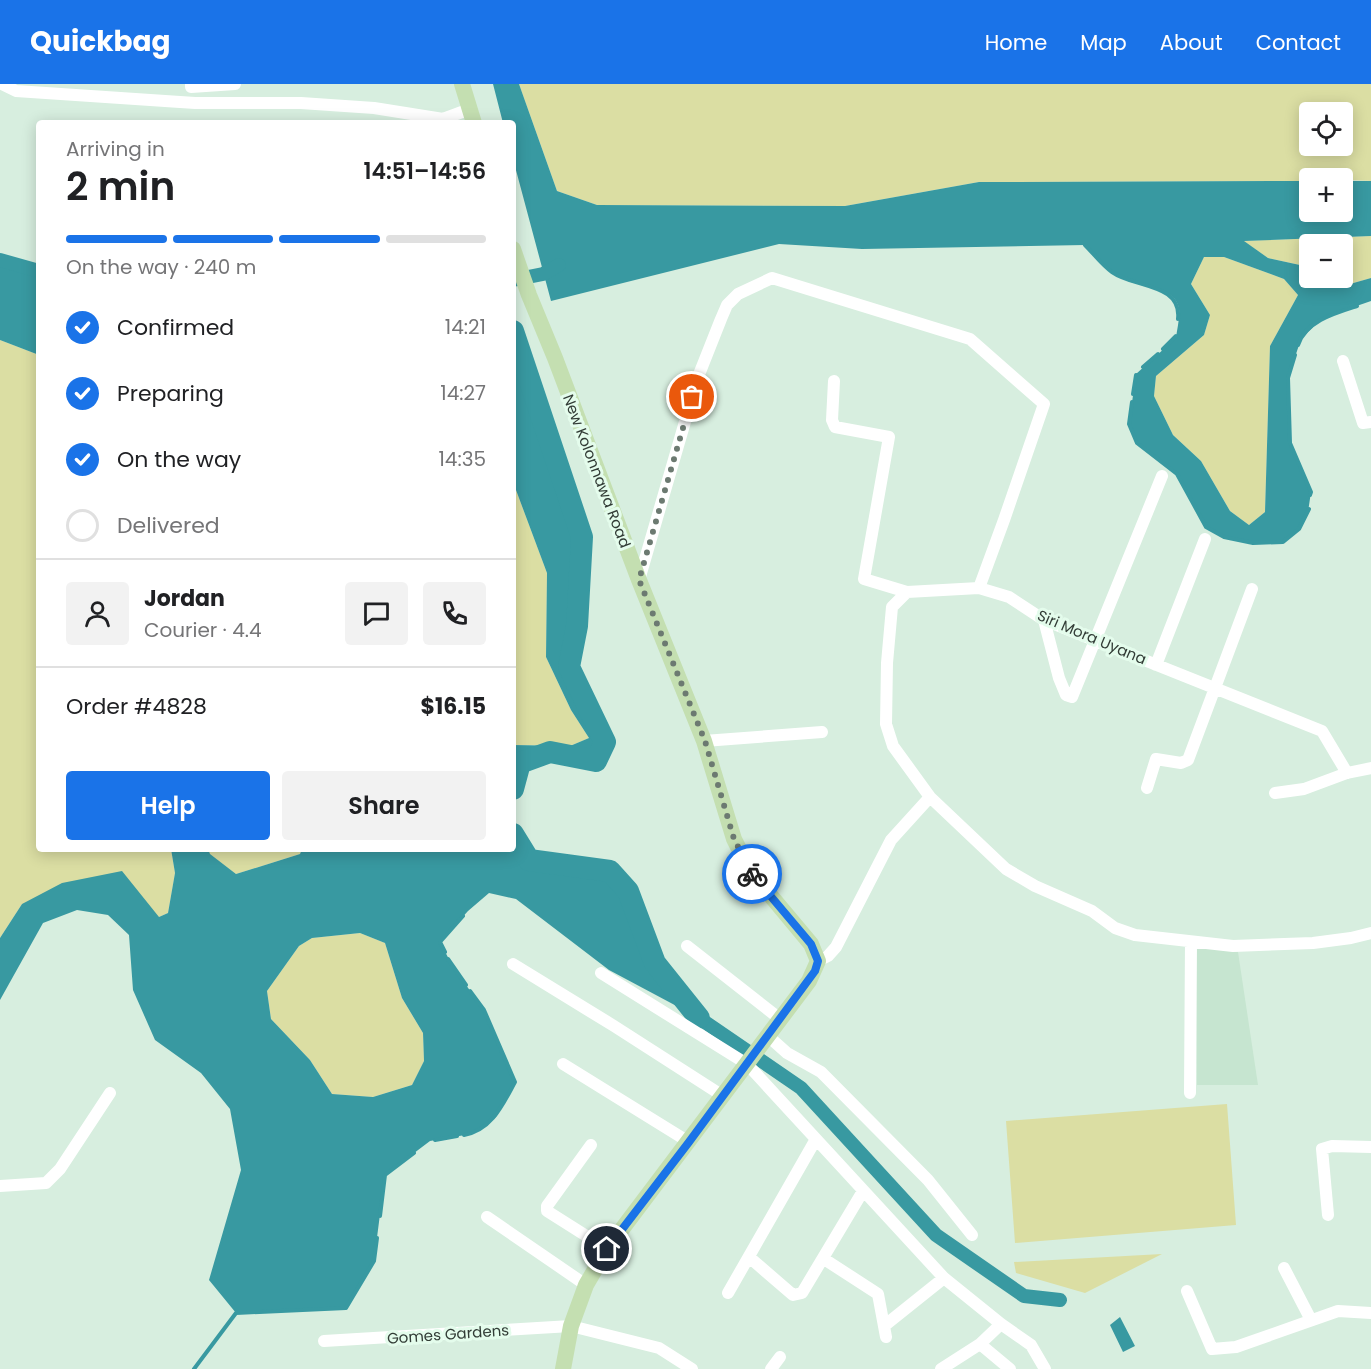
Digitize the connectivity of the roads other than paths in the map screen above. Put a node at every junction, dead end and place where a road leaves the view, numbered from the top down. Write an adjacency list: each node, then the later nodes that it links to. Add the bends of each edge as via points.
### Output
1 (2, 84): 5 (street, via 16,90 195,103 301,103 443,118)
2 (235, 84): 4 (street)
3 (462, 84): 5 (main road)
4 (191, 85)
5 (472, 116)
6 (516, 258): 12 (main road, New Kolonnawa Road)
7 (1343, 361): 9 (street, via 1363,423)
8 (834, 381): 15 (street, via 832,420 836,427 889,437 864,579)
9 (1371, 422)
10 (1162, 477): 17 (street)
11 (1206, 538): 18 (street)
12 (639, 580): 13 (street, via 698,377 721,319 738,294 772,278 970,339 1044,404); 21 (main road, New Kolonnawa Road)
13 (979, 588): 15 (street, Siri Mora Uyana); 16 (street, Siri Mora Uyana, via 1009,597)
14 (1252, 590): 19 (street)
15 (907, 592): 26 (street, via 892,607 886,724 893,746)
16 (1044, 620): 17 (street, Siri Mora Uyana); 17 (street, via 1066,695 1072,697)
17 (1096, 640): 18 (street, Siri Mora Uyana)
18 (1156, 665): 19 (street, Siri Mora Uyana)
19 (1214, 686): 23 (street, Siri Mora Uyana, via 1322,730); 24 (street, via 1188,760 1181,763 1156,759)
20 (822, 732): 21 (street)
21 (705, 741): 30 (main road, New Kolonnawa Road, via 734,839 750,871 811,944)
22 (1371, 768): 23 (street)
23 (1347, 773): 25 (street, via 1304,789)
24 (1147, 788)
25 (1275, 793)
26 (930, 797): 28 (street, via 1006,869 1035,886 1092,911 1115,928 1135,935); 30 (street, via 891,840 836,947)
27 (1371, 933): 28 (street, via 1313,943 1233,946)
28 (1191, 942): 38 (street)
29 (687, 946): 33 (street)
30 (818, 961): 33 (main road, via 809,981)
31 (513, 964): 39 (street)
32 (601, 973): 35 (street)
33 (780, 1019): 34 (main road)
34 (767, 1037): 35 (main road); 48 (street, via 821,1072 928,1180)
35 (749, 1062): 39 (main road); 40 (street)
36 (563, 1064): 41 (street)
37 (110, 1093): 44 (street, via 60,1169 46,1183)
38 (1190, 1093)
39 (723, 1096): 41 (main road)
40 (816, 1139): 45 (street); 50 (street)
41 (689, 1142): 49 (main road)
42 (591, 1145): 49 (street, via 547,1211)
43 (1371, 1147): 46 (street, via 1322,1149)
44 (0, 1186)
45 (863, 1191): 51 (street); 53 (street)
46 (1328, 1215)
47 (487, 1217): 54 (street)
48 (972, 1235)
49 (607, 1249): 54 (main road)
50 (749, 1257): 51 (street, via 793,1294 802,1293); 56 (street)
51 (824, 1259): 53 (street, via 878,1294 885,1331)
52 (1284, 1268): 58 (street)
53 (944, 1278): 59 (street)
54 (586, 1285): 60 (main road)
55 (1187, 1290): 58 (street, via 1212,1349 1236,1347)
56 (729, 1293)
57 (1371, 1313): 58 (street, via 1338,1311)
58 (1311, 1320)
59 (1001, 1324): 62 (street); 69 (street, via 1031,1345)
60 (571, 1326): 61 (street, Gomes Gardens); 65 (main road); 66 (street, Gomes Gardens, via 659,1348)
61 (324, 1341)
62 (980, 1344): 64 (street); 68 (street)
63 (780, 1357): 67 (street)
64 (946, 1368)
65 (563, 1369)
66 (692, 1369)
67 (771, 1369)
68 (1010, 1369)
69 (1045, 1369)

